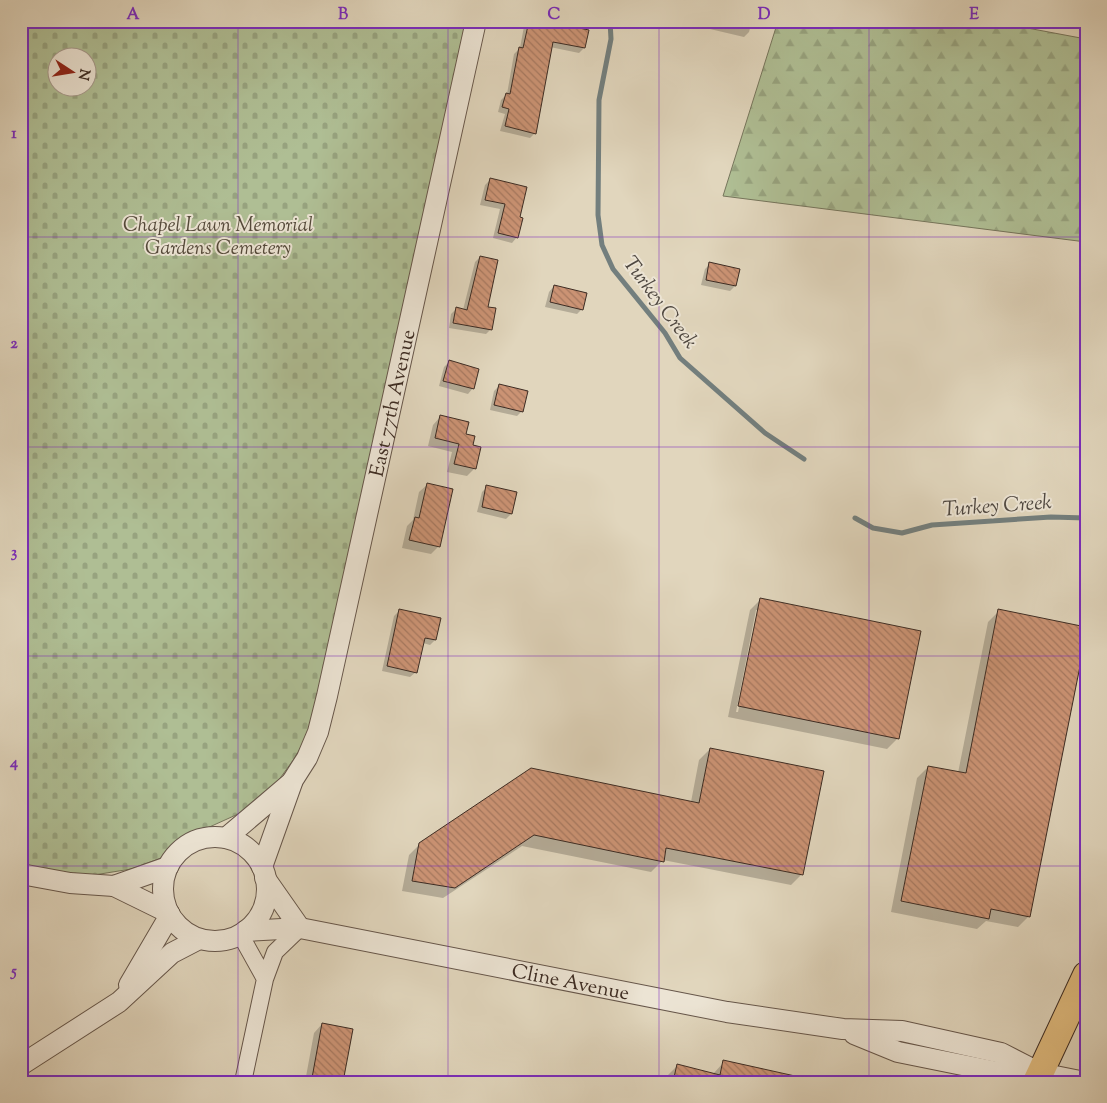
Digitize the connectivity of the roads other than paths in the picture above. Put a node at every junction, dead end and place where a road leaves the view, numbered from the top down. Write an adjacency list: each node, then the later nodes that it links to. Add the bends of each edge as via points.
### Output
1 (476, 21): 2 (street, East 77th Avenue, via 327,696 318,732)
2 (293, 780): 3 (street, East 77th Avenue); 5 (street, East 77th Avenue)
3 (226, 838): 4 (street, via 192,842); 5 (street, via 247,848 256,857)
4 (168, 867): 7 (street); 8 (street, via 163,895)
5 (263, 873): 9 (street); 10 (street, via 266,896 254,923)
6 (21, 874): 7 (street, via 70,883)
7 (114, 886): 8 (street)
8 (169, 914): 11 (street, via 182,930); 14 (street)
9 (300, 928): 10 (street, Cline Avenue); 13 (street, via 275,952); 16 (street, Cline Avenue, via 727,1012 843,1029 902,1031 1001,1054)
10 (242, 933): 11 (street, via 220,941); 13 (street)
11 (199, 939): 14 (street, via 172,953)
12 (1086, 976): 16 (main road)
13 (265, 979): 17 (street)
14 (119, 1002): 15 (street)
15 (21, 1065)
16 (1038, 1077): 18 (street, Cline Avenue)
17 (243, 1082)
18 (1085, 1082)

